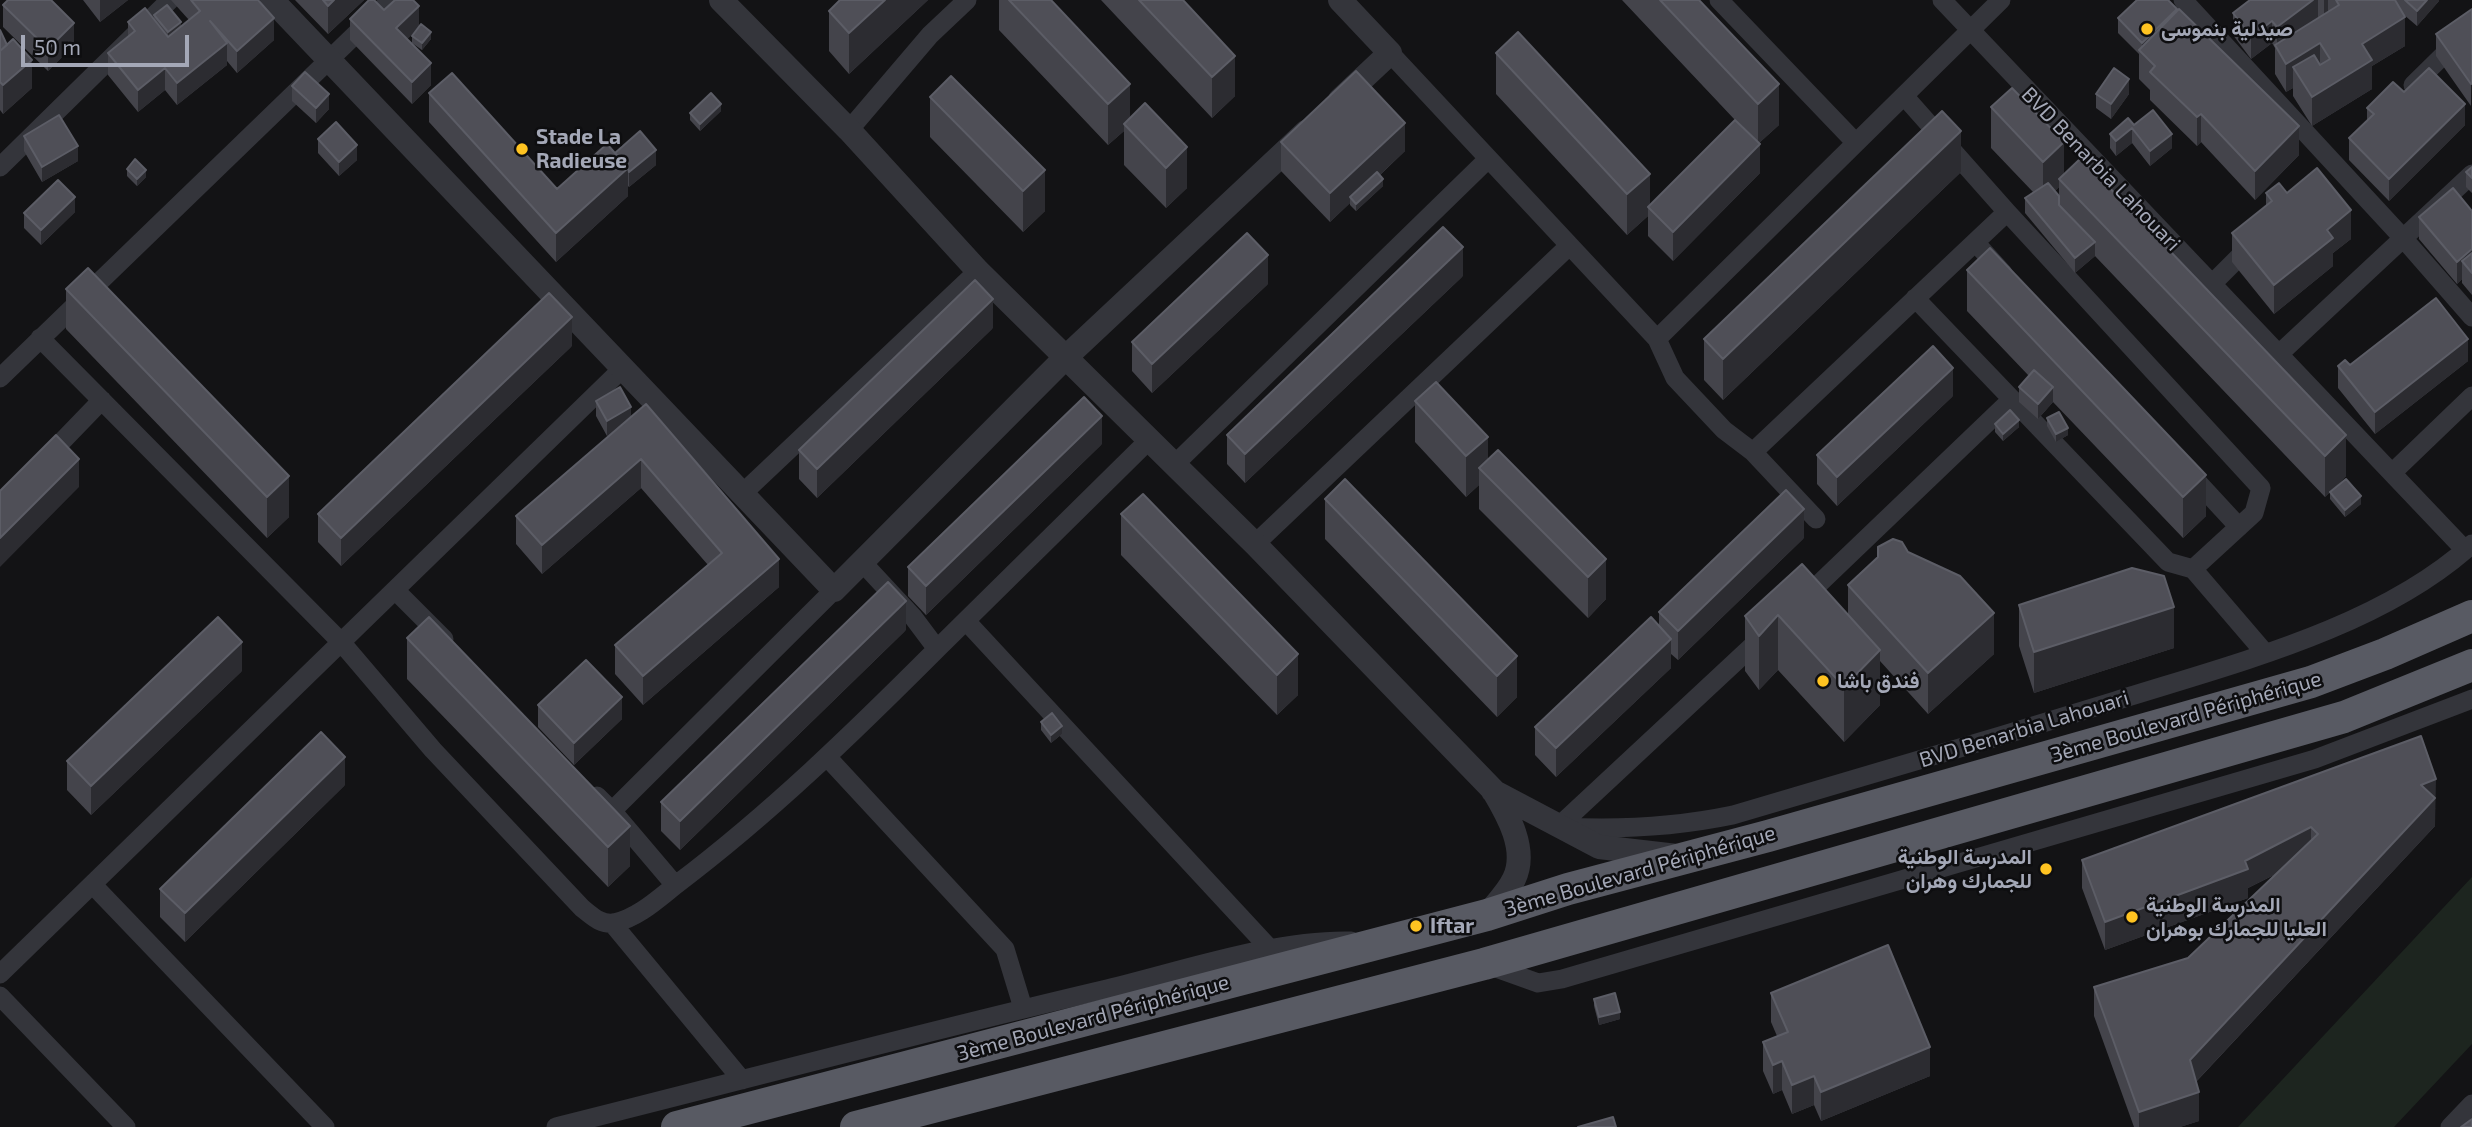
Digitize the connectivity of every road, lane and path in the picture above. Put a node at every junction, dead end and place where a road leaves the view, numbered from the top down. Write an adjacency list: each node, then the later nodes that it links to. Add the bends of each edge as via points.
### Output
1 (170, 0): 22 (street)
2 (272, 0): 16 (street)
3 (390, 0): 16 (street)
4 (721, 0): 19 (street)
5 (967, 0): 19 (street, via 930,35)
6 (1340, 0): 15 (street)
7 (1719, 0): 20 (street)
8 (1942, 0): 13 (street, BVD Benarbia Lahouari)
9 (2000, 0): 13 (street)
10 (2183, 0): 14 (street)
11 (2239, 26): 14 (street)
12 (2472, 27): 17 (street)
13 (1969, 30): 18 (street); 31 (street, BVD Benarbia Lahouari)
14 (2222, 44): 26 (street)
15 (1390, 53): 21 (street); 37 (street)
16 (326, 59): 34 (street); 38 (street)
17 (2403, 95)
18 (1905, 97): 20 (street); 24 (street)
19 (849, 130): 29 (street)
20 (1856, 143): 35 (street)
21 (1488, 159): 28 (street); 46 (street)
22 (0, 167)
23 (2472, 174): 26 (street)
24 (2007, 212): 27 (street); 51 (street, via 2261,488 2254,513)
25 (2267, 229): 31 (street)
26 (2403, 238): 33 (street); 36 (street)
27 (1975, 242): 30 (street); 32 (street)
28 (1569, 246): 35 (street); 52 (street)
29 (978, 271): 37 (street); 49 (street)
30 (2012, 283)
31 (2211, 285): 36 (street, BVD Benarbia Lahouari)
32 (1915, 298): 41 (street); 44 (street)
33 (2472, 317)
34 (40, 338): 39 (street); 42 (street)
35 (1657, 339): 44 (street, via 1675,378 1724,430)
36 (2278, 355): 47 (street, BVD Benarbia Lahouari)
37 (1065, 358): 43 (street); 54 (street)
38 (623, 368): 49 (street); 56 (street)
39 (0, 377)
40 (2472, 396): 47 (street)
41 (2012, 399): 55 (street, via 2168,562); 70 (street)
42 (102, 400): 48 (street); 60 (street)
43 (1149, 440): 46 (street); 59 (street)
44 (1753, 452): 50 (street)
45 (2173, 456): 51 (street)
46 (1174, 465): 52 (street)
47 (2392, 473): 53 (street, BVD Benarbia Lahouari)
48 (28, 476)
49 (743, 493): 57 (street)
50 (1816, 519)
51 (2239, 527): 55 (street)
52 (1255, 544): 68 (street)
53 (2469, 547): 62 (street, BVD Benarbia Lahouari, via 2435,575 2371,612)
54 (862, 562): 57 (street); 61 (street)
55 (2193, 569): 62 (street)
56 (395, 590): 60 (street); 63 (street)
57 (834, 590): 69 (street)
58 (2472, 616): 71 (highway, 3ème Boulevard Périphérique, via 2311,682)
59 (966, 621): 61 (street); 77 (street)
60 (341, 642): 72 (street); 75 (street, via 433,750 582,908 598,921)
61 (937, 649): 66 (street)
62 (2265, 653): 70 (street, BVD Benarbia Lahouari, via 1733,815 1681,826 1625,830)
63 (461, 657)
64 (2472, 665): 78 (highway, 3ème Boulevard Périphérique, via 2344,717)
65 (2472, 699): 78 (street, via 2315,759 1562,979 1538,983)
66 (828, 758): 73 (street); 81 (street, via 1005,949)
67 (584, 782): 69 (street)
68 (1493, 790): 70 (street); 74 (street, via 1519,847 1515,878)
69 (612, 811): 73 (street)
70 (1558, 827): 71 (street, via 1599,847)
71 (1688, 857): 74 (highway, 3ème Boulevard Périphérique)
72 (93, 884): 79 (street); 85 (street)
73 (676, 885): 75 (street, via 630,918)
74 (1487, 915): 76 (highway, 3ème Boulevard Périphérique)
75 (612, 923): 82 (street)
76 (1384, 942): 77 (street, via 1328,940); 87 (highway, 3ème Boulevard Périphérique)
77 (1271, 950): 81 (street)
78 (1484, 964): 88 (highway, 3ème Boulevard Périphérique)
79 (0, 974)
80 (0, 996): 84 (street)
81 (1023, 1008): 82 (street)
82 (742, 1080): 86 (street)
83 (2472, 1104): 89 (street)
84 (126, 1127)
85 (325, 1127)
86 (556, 1127)
87 (677, 1127)
88 (856, 1127)
89 (2450, 1127)

